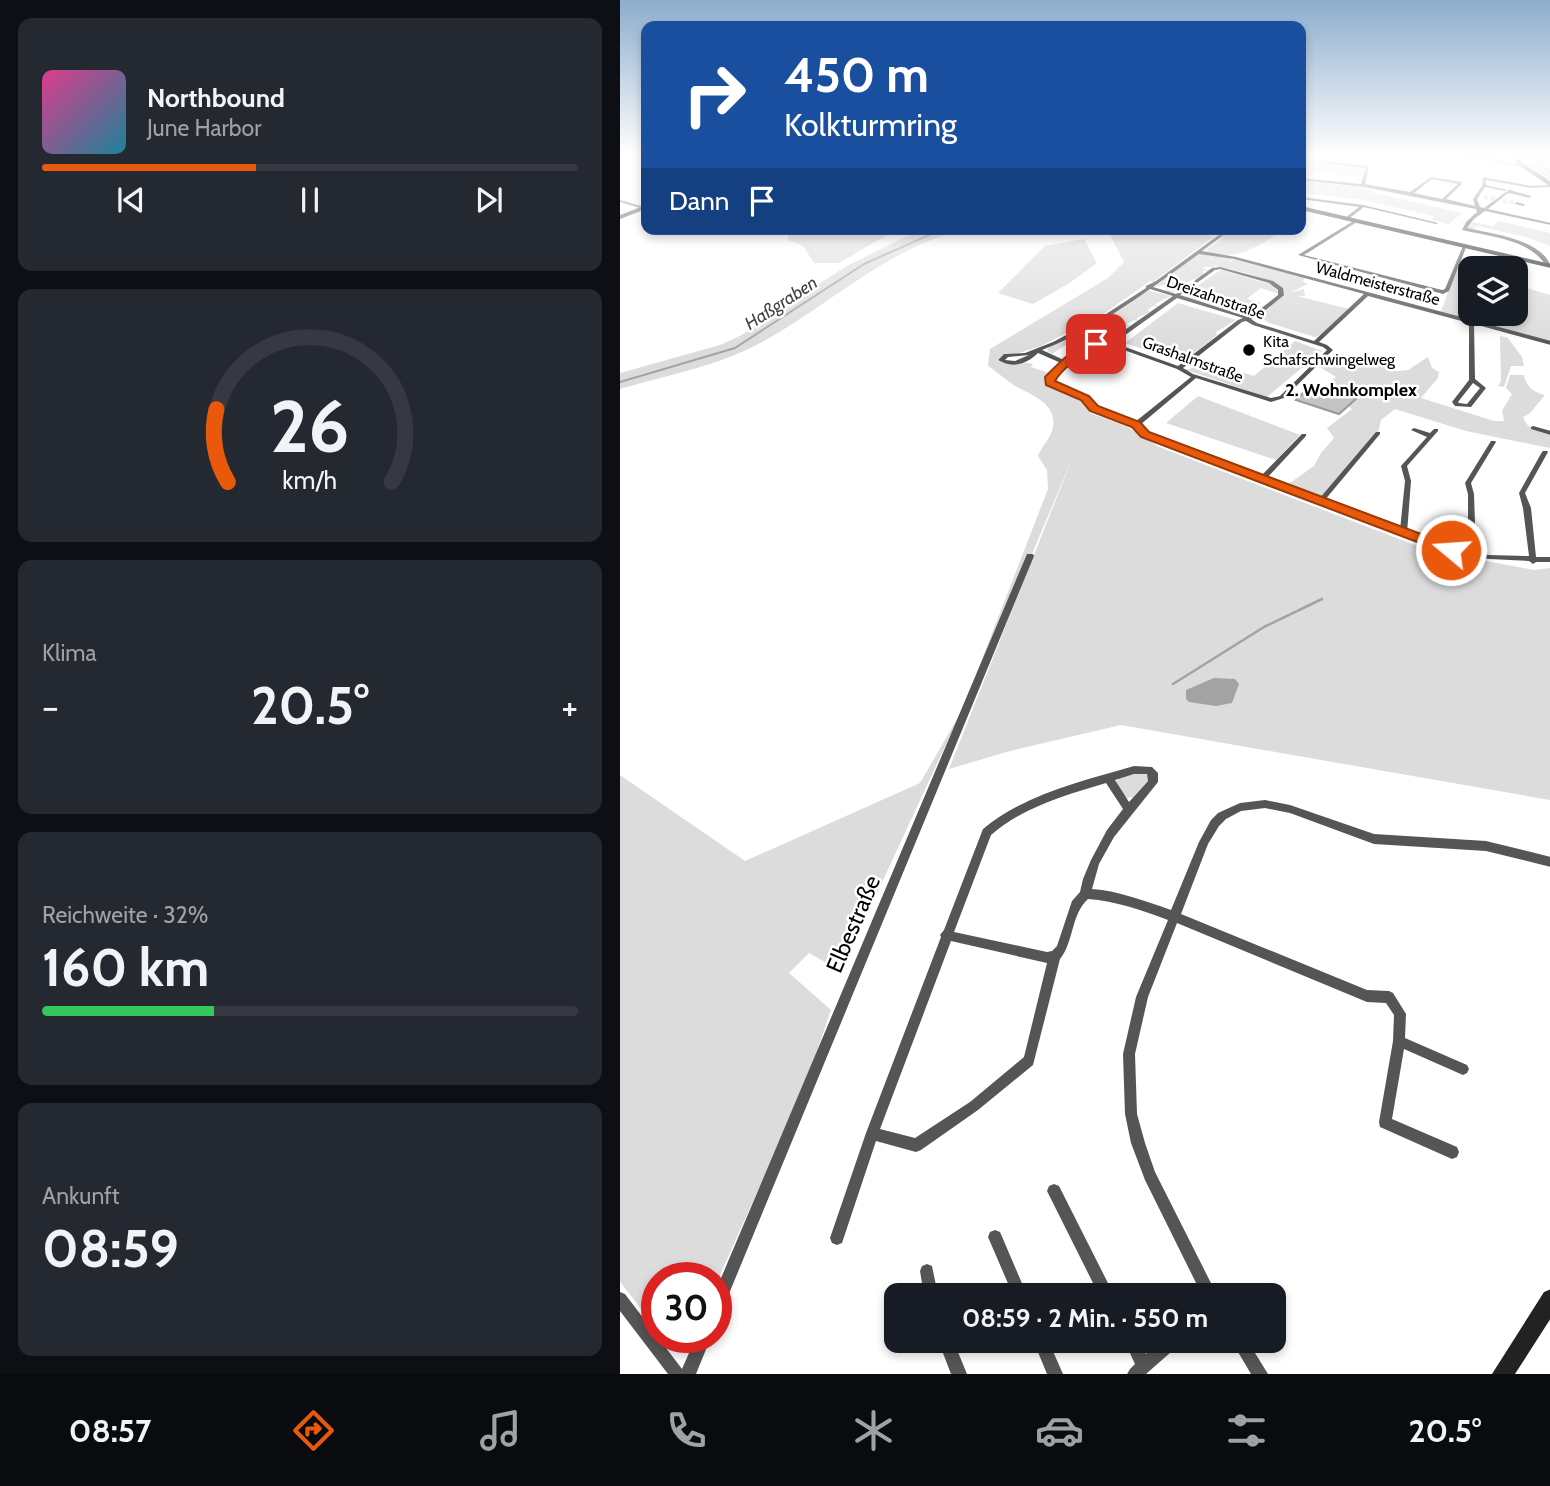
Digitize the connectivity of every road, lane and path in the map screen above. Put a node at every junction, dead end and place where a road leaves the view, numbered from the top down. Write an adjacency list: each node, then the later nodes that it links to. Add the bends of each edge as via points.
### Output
1 (1343, 218): 5 (street)
2 (1407, 218): 7 (street)
3 (1470, 218): 12 (street, via 1464,229 1531,248)
4 (1521, 218): 8 (street)
5 (1347, 219): 6 (street)
6 (1356, 221): 10 (street); 10 (street, via 1301,256 1428,290 1447,290)
7 (1436, 223)
8 (1550, 224)
9 (1222, 235): 11 (street)
10 (1465, 246): 12 (street)
11 (1198, 252): 13 (street); 14 (street, Waldmeisterstraße)
12 (1550, 266)
13 (1148, 287): 15 (street, Dreizahnstraße); 23 (street, via 1106,315)
14 (1367, 294): 17 (street, Waldmeisterstraße); 20 (street)
15 (1177, 296): 16 (street, Dreizahnstraße); 16 (street, via 1220,268 1281,289 1281,295); 21 (street)
16 (1247, 318): 20 (street, Dreizahnstraße); 25 (street)
17 (1458, 319)
18 (1471, 326): 27 (street)
19 (1483, 326): 22 (street, Waldmeisterstraße)
20 (1316, 342): 26 (street, Grashalmstraße, via 1330,351 1282,397 1266,400)
21 (1110, 343): 24 (street, via 1091,345); 25 (street, Grashalmstraße)
22 (1550, 343)
23 (1036, 350): 23 (street, via 1004,355 1001,360 1016,363); 24 (street)
24 (1064, 362): 28 (street, via 1050,377 1053,385)
25 (1179, 368): 26 (street, Grashalmstraße)
26 (1195, 376): 28 (street)
27 (1472, 380): 27 (street, via 1455,402 1457,405 1469,406 1483,388)
28 (1136, 425): 36 (street, via 1145,435)
29 (1533, 428): 32 (street)
30 (1414, 430): 38 (street, via 1433,433 1404,466 1408,481)
31 (1378, 433): 37 (street)
32 (1550, 433)
33 (1304, 435): 36 (street)
34 (1493, 442): 39 (street, via 1468,483)
35 (1545, 453): 42 (street, via 1522,493)
36 (1262, 479): 37 (street)
37 (1320, 502): 38 (street)
38 (1403, 534): 39 (street)
39 (1472, 554): 42 (street)
40 (1030, 556): 57 (street, Elbestraße)
41 (1550, 560): 42 (street)
42 (1533, 561)
43 (1108, 778): 44 (street); 44 (street, via 1145,768 1153,773 1153,782); 48 (street, via 993,825 981,843)
44 (1128, 809): 46 (street, via 1088,877)
45 (1550, 862): 47 (street, via 1486,846 1374,839 1290,809 1255,804 1230,811 1215,823)
46 (1085, 895): 47 (street, via 1142,905); 49 (street, via 1076,905)
47 (1174, 917): 50 (street, via 1367,996 1389,997 1400,1014); 62 (street, via 1133,1028 1131,1114 1150,1175)
48 (946, 935): 49 (street); 52 (street)
49 (1055, 956): 52 (street, via 1029,1061 916,1145)
50 (1399, 1041): 51 (street); 53 (street, via 1385,1122)
51 (1463, 1069)
52 (872, 1133): 56 (street)
53 (1452, 1152)
54 (1054, 1191): 61 (street)
55 (995, 1237): 60 (street)
56 (837, 1238)
57 (732, 1270)
58 (927, 1271): 59 (street)
59 (929, 1283)
60 (1015, 1283)
61 (1101, 1283)
62 (1204, 1283)
63 (620, 1299): 72 (street)
64 (1550, 1299): 77 (street)
65 (697, 1353): 73 (street)
66 (950, 1353): 74 (street)
67 (1046, 1353): 75 (street)
68 (1135, 1353): 71 (street)
69 (1159, 1353): 71 (street)
70 (1246, 1353): 76 (street)
71 (1140, 1370)
72 (677, 1374)
73 (688, 1374)
74 (959, 1374)
75 (1055, 1374)
76 (1260, 1374)
77 (1503, 1374)

